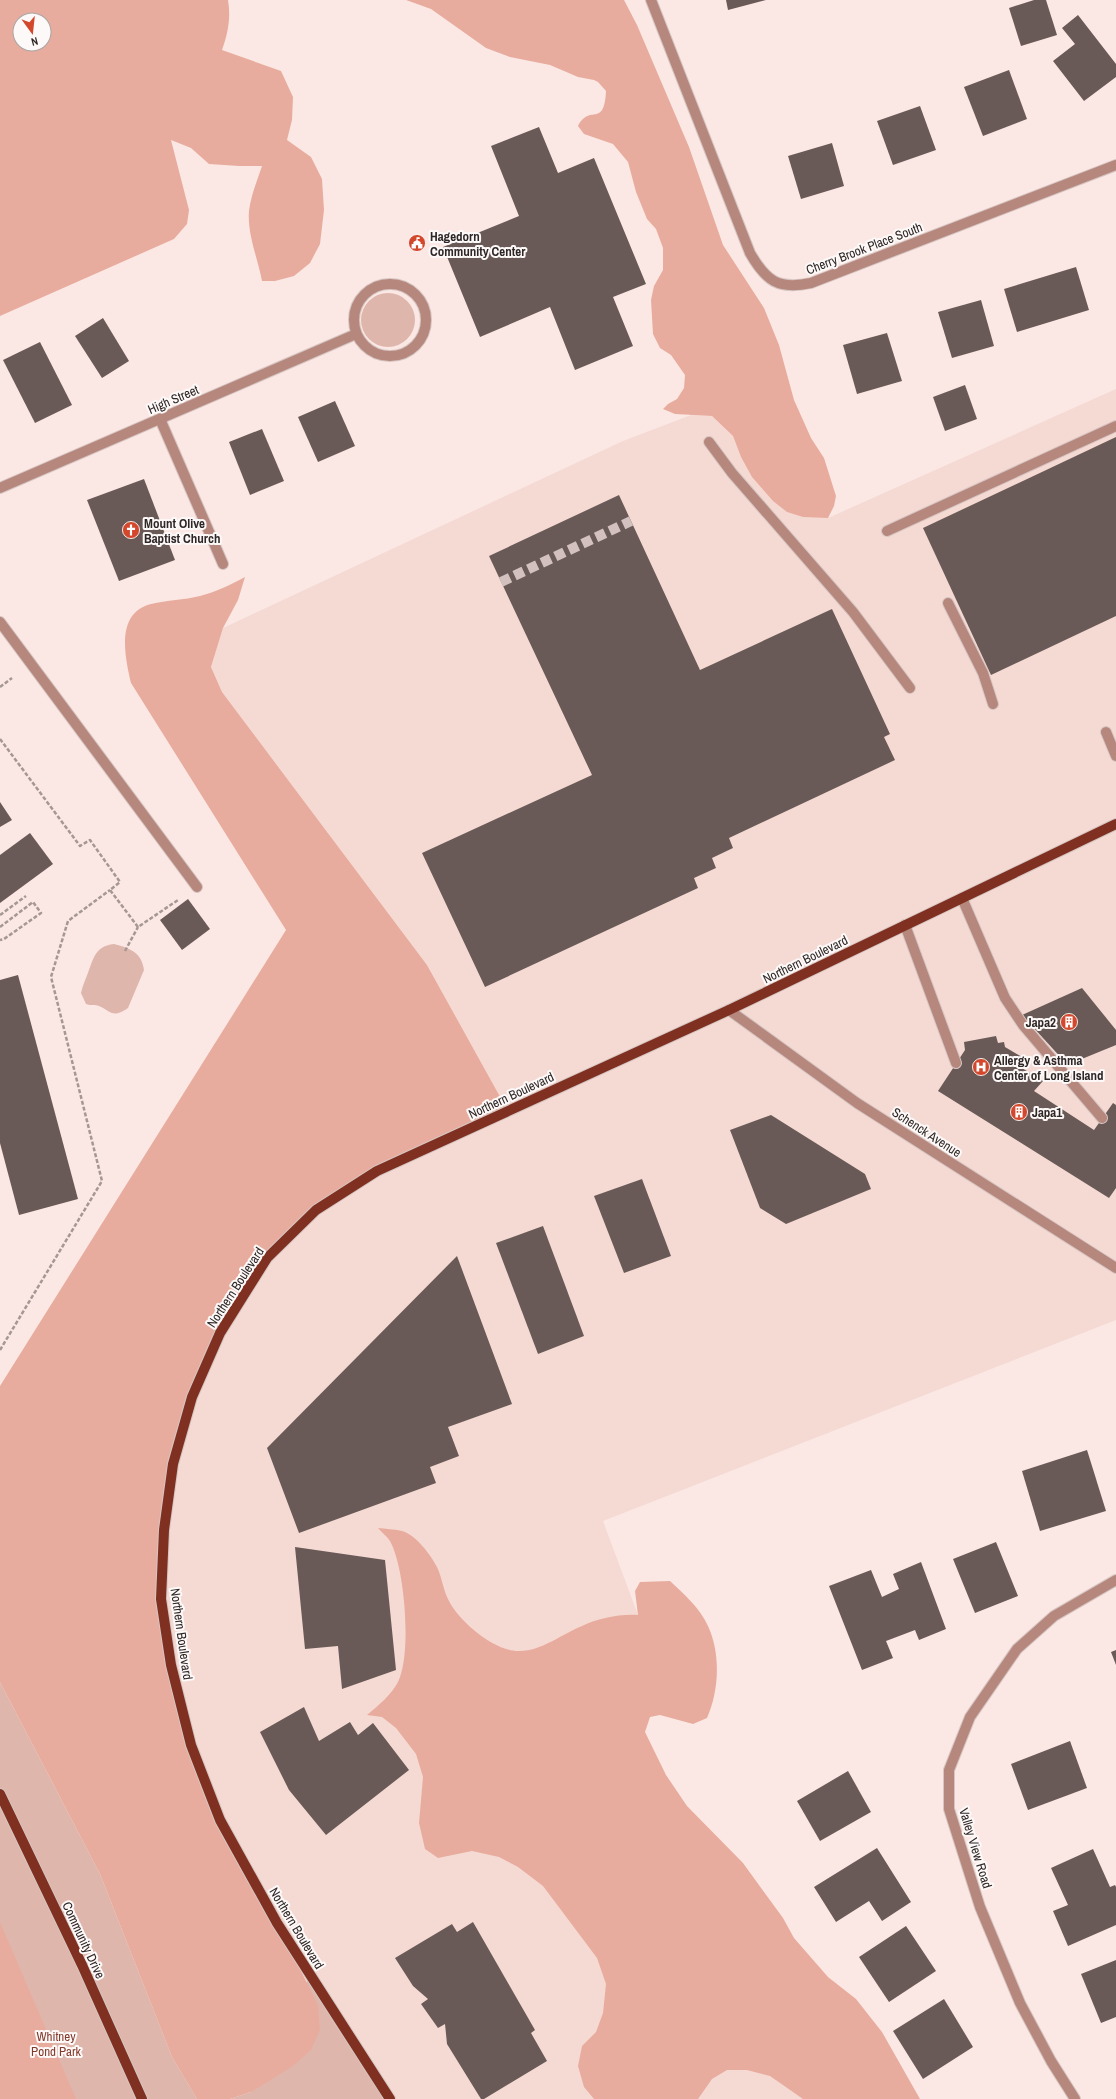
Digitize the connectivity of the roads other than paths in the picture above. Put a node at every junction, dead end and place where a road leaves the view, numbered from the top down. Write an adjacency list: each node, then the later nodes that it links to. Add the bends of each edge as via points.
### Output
1 (651, 0): 2 (street, Cherry Brook Place South, via 750,253 764,274 777,283 792,286 811,283)
2 (1116, 165)
3 (356, 334): 3 (street, via 363,345 373,352 397,356 409,351 418,343 424,332 424,307 418,298 404,288 388,284 376,287 359,302 355,312); 4 (street, High Street)
4 (160, 419): 7 (street, High Street); 9 (street)
5 (1116, 426): 8 (street)
6 (709, 442): 12 (street, via 732,473 853,612)
7 (0, 488)
8 (887, 531)
9 (223, 564)
10 (948, 603): 13 (street, via 983,673)
11 (0, 622): 17 (street)
12 (910, 688)
13 (993, 704)
14 (1106, 732): 15 (street)
15 (1116, 756)
16 (1116, 824): 18 (main road, Northern Boulevard)
17 (197, 887)
18 (962, 898): 19 (main road, Northern Boulevard); 22 (street, via 1004,998 1023,1025)
19 (905, 925): 20 (main road, Northern Boulevard); 21 (street)
20 (729, 1010): 23 (street, Schenck Avenue, via 857,1102); 27 (main road, Northern Boulevard, via 377,1170 316,1210 267,1258 220,1333 192,1397 173,1464 164,1530 161,1599 171,1665 191,1745 220,1820 277,1923)
21 (956, 1063)
22 (1102, 1118)
23 (1116, 1268)
24 (1116, 1580): 28 (street, Valley View Road, via 1054,1616 1016,1649 970,1718 949,1770 949,1809 980,1907 1020,2003)
25 (0, 1794): 26 (main road, Community Drive, via 82,1965)
26 (142, 2099)
27 (390, 2099)
28 (1075, 2099)

